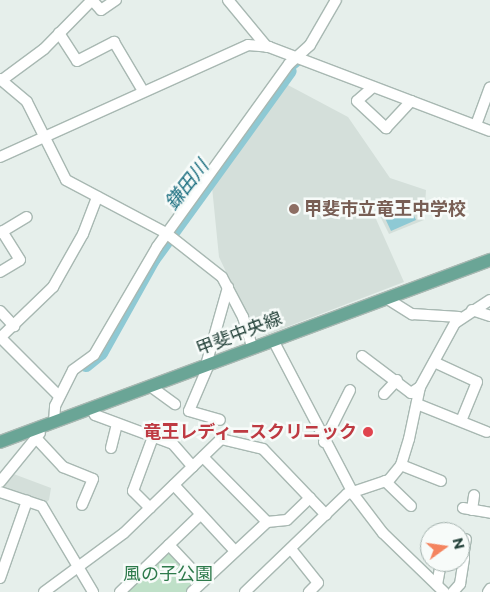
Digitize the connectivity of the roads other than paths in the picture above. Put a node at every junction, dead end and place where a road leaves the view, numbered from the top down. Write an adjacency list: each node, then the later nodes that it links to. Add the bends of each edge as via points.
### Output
1 (92, 0): 2 (street, via 101,10); 5 (street)
2 (116, 0)
3 (228, 0): 6 (street)
4 (336, 0): 7 (street, via 310,45)
5 (59, 33): 8 (street); 11 (street, via 77,61 114,42)
6 (268, 47): 7 (street); 11 (street, via 237,48)
7 (297, 58): 9 (street); 20 (street)
8 (1, 80): 15 (street, via 27,102)
9 (373, 87): 12 (street); 12 (street, via 357,100 386,128)
10 (490, 87): 13 (street)
11 (143, 91): 15 (street)
12 (411, 101): 13 (street)
13 (476, 125): 14 (street)
14 (490, 131)
15 (43, 137): 16 (street); 17 (street, via 66,180)
16 (0, 156)
17 (97, 197): 20 (street); 30 (street, via 84,234 54,287)
18 (27, 217): 19 (street)
19 (1, 232): 22 (street, via 20,260)
20 (168, 234): 23 (street); 42 (street, via 149,259 117,321 94,354 73,370)
21 (490, 260): 24 (main road, 甲斐中央線)
22 (0, 272)
23 (228, 287): 33 (street); 36 (street)
24 (386, 298): 29 (street, via 412,314); 32 (main road, 甲斐中央線)
25 (490, 300): 26 (street)
26 (472, 310): 28 (street); 29 (street)
27 (0, 311): 30 (street)
28 (490, 316)
29 (459, 317): 35 (street)
30 (14, 326): 31 (street)
31 (0, 337): 42 (street)
32 (273, 340): 33 (main road, 甲斐中央線); 54 (street)
33 (252, 347): 36 (main road, 甲斐中央線)
34 (362, 356): 37 (street)
35 (434, 362): 39 (street); 47 (street, via 477,382)
36 (208, 364): 38 (main road, 甲斐中央線); 46 (street, via 189,411)
37 (397, 380): 39 (street, via 411,393); 41 (street)
38 (150, 386): 43 (street); 45 (main road, 甲斐中央線)
39 (420, 387): 44 (street)
40 (350, 390): 54 (street)
41 (384, 394)
42 (59, 396): 48 (street)
43 (175, 404)
44 (417, 404): 47 (street); 57 (street)
45 (91, 408): 48 (main road, 甲斐中央線); 49 (street, via 95,416)
46 (220, 420)
47 (461, 421): 50 (street)
48 (51, 423): 52 (street); 53 (main road, 甲斐中央線)
49 (118, 424): 51 (street); 55 (street)
50 (488, 432)
51 (153, 437): 58 (street, via 173,444); 70 (street, via 133,491)
52 (36, 438): 60 (street); 68 (street, via 63,467 93,479)
53 (0, 442)
54 (324, 442): 64 (street)
55 (111, 448)
56 (203, 457): 58 (street); 66 (street, via 222,439 262,449); 74 (street)
57 (400, 465): 59 (street); 61 (street)
58 (193, 467): 62 (street)
59 (441, 481)
60 (0, 482)
61 (385, 482): 64 (street); 69 (street)
62 (174, 485): 70 (street); 71 (street)
63 (0, 492): 67 (street)
64 (354, 495): 73 (street, via 347,494); 83 (street, via 385,534)
65 (474, 495): 72 (street, via 468,509)
66 (310, 498): 73 (street); 74 (street, via 286,520)
67 (27, 501): 78 (street, via 42,506); 81 (street)
68 (82, 505)
69 (411, 506)
70 (150, 508): 78 (street, via 124,533)
71 (201, 514): 75 (street); 77 (street)
72 (490, 514)
73 (326, 515): 76 (street)
74 (267, 522): 77 (street)
75 (169, 545): 82 (street); 87 (street)
76 (290, 549): 89 (street); 90 (street, via 318,583)
77 (235, 551): 82 (street)
78 (75, 567): 85 (street); 86 (street)
79 (441, 572): 83 (street)
80 (460, 572): 91 (street, via 460,584)
81 (0, 578)
82 (203, 581): 88 (street)
83 (441, 589)
84 (490, 589): 92 (street)
85 (44, 592)
86 (93, 592)
87 (120, 592)
88 (192, 592)
89 (245, 592)
90 (309, 592)
91 (453, 592)
92 (488, 592)

